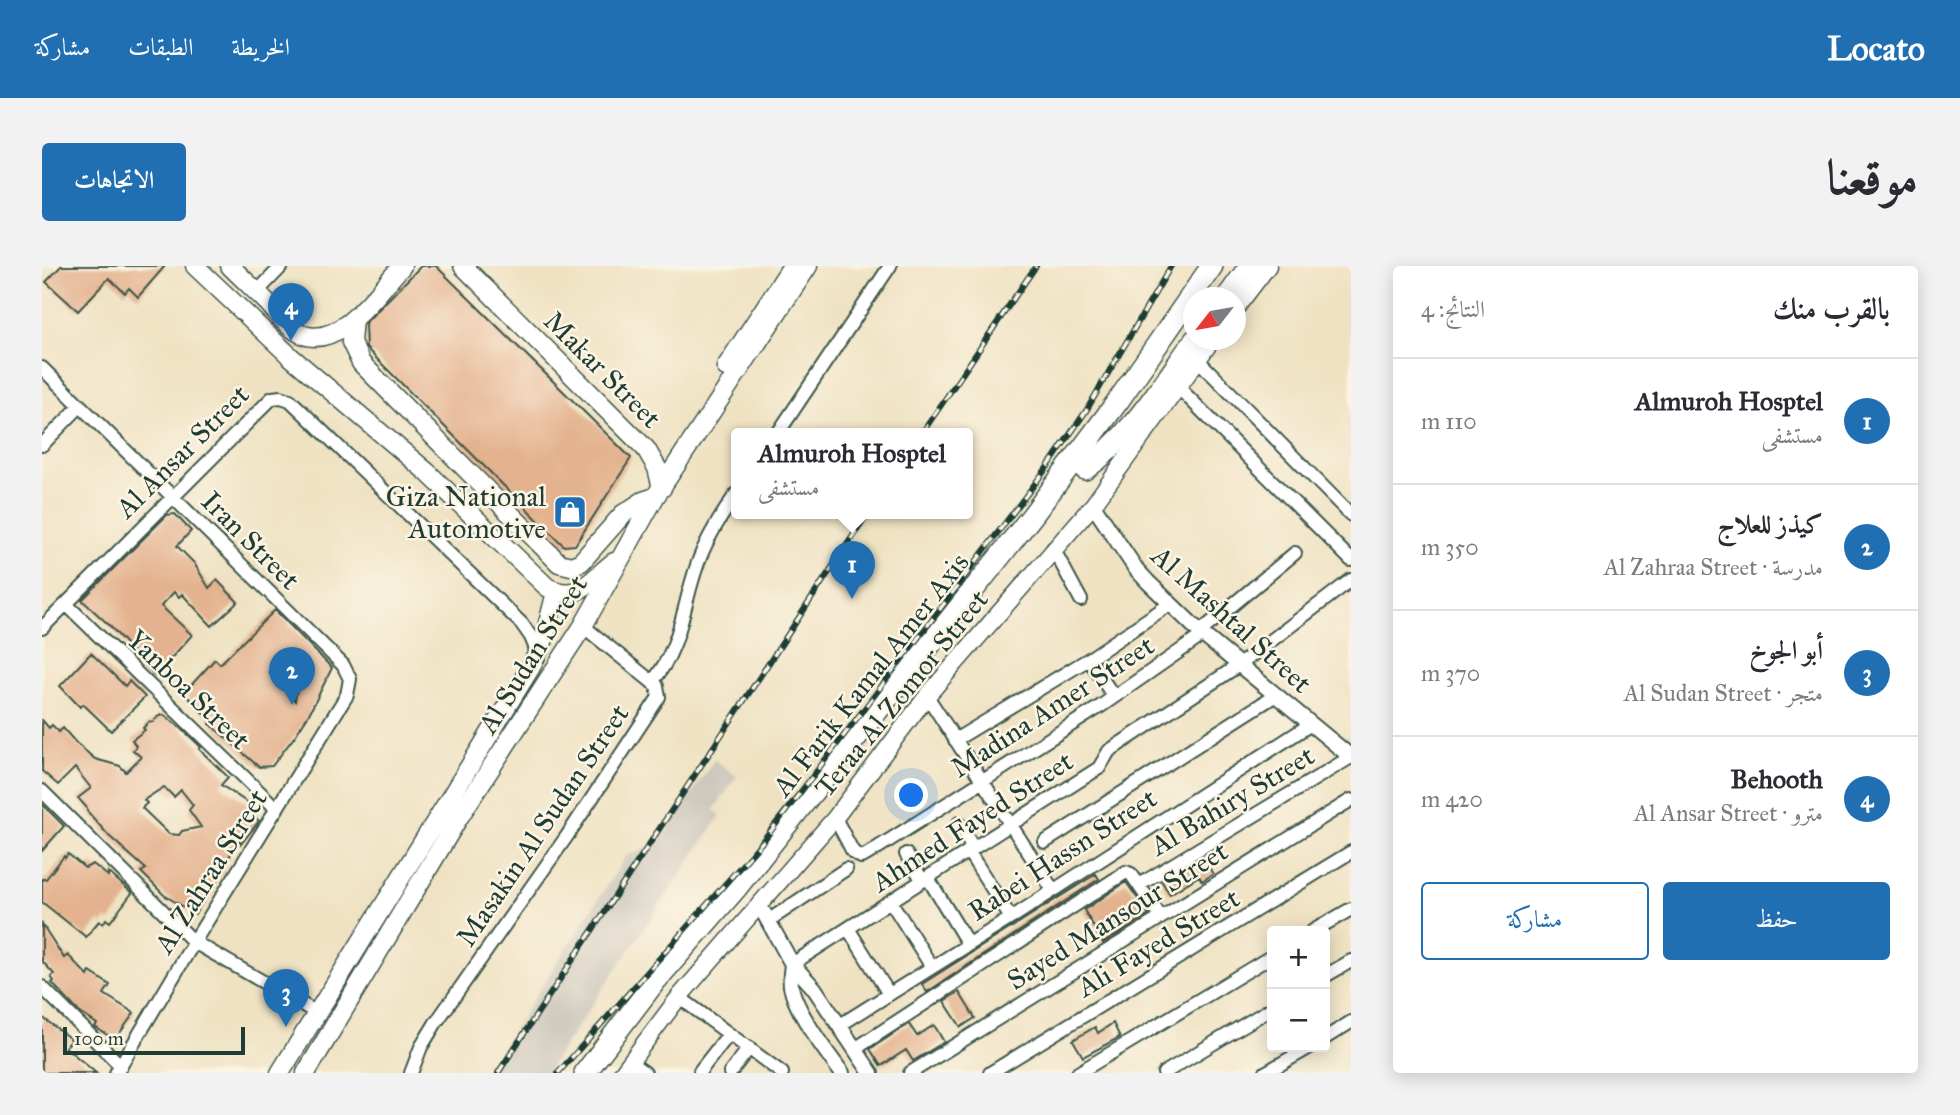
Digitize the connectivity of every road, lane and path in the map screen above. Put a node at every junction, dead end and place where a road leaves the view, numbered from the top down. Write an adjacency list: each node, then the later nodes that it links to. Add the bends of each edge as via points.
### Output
1 (195, 266): 27 (main road)
2 (230, 266): 18 (main road)
3 (282, 266): 18 (street)
4 (402, 266): 20 (main road)
5 (464, 266): 37 (main road, Makar Street, via 646,449 657,468)
6 (792, 266): 31 (main road, via 711,389)
7 (808, 266): 31 (main road, Al Sudan Street)
8 (890, 266): 33 (street)
9 (1193, 266): 14 (highway)
10 (1212, 266): 15 (highway, Al Farik Kamal Amer Axis)
11 (1228, 266): 16 (highway)
12 (1250, 266): 17 (highway)
13 (1268, 266): 19 (main road)
14 (1185, 287)
15 (1201, 287)
16 (1214, 287)
17 (1235, 287)
18 (257, 292): 23 (main road)
19 (1246, 295)
20 (353, 319): 23 (main road, via 336,333 316,338); 32 (main road, via 351,342 357,356)
21 (1183, 321): 35 (highway, Al Farik Kamal Amer Axis, via 1125,416)
22 (1183, 321): 113 (highway, Al Farik Kamal Amer Axis, via 754,866 656,980)
23 (289, 326): 27 (main road, via 302,351)
24 (1195, 350): 35 (highway, via 1125,435)
25 (1195, 350): 29 (main road, Teraa Al Zomor Street)
26 (1197, 350): 41 (street)
27 (291, 357): 36 (main road)
28 (42, 368): 30 (street, Iran Street)
29 (1177, 386): 40 (main road, Teraa Al Zomor Street); 46 (street)
30 (80, 406): 34 (street); 38 (street, Iran Street)
31 (706, 418): 37 (main road, Al Sudan Street)
32 (422, 425): 36 (main road, via 428,445); 45 (main road, via 555,560 570,566)
33 (781, 428)
34 (42, 445)
35 (1084, 469): 114 (highway, Al Farik Kamal Amer Axis)
36 (427, 472): 48 (main road)
37 (658, 493): 44 (main road, Al Sudan Street); 45 (main road, via 623,514)
38 (173, 498): 50 (street, Al Ansar Street); 55 (street, Al Ansar Street, via 272,398 286,398 522,624); 59 (street, Iran Street, via 343,665 350,679)
39 (731, 503): 58 (street, via 706,543 673,649)
40 (1093, 505): 42 (main road, Teraa Al Zomor Street); 51 (street, Al Mashtal Street, via 1136,569)
41 (1351, 515)
42 (1053, 548): 49 (street); 61 (main road, Teraa Al Zomor Street)
43 (1295, 553): 54 (street, Madina Amer Street)
44 (621, 557): 45 (main road); 48 (main road, via 585,588); 52 (main road, Al Sudan Street)
45 (587, 558)
46 (1351, 560)
47 (1351, 580): 57 (street, Ahmed Fayed Street)
48 (556, 592): 55 (main road, Al Sudan Street)
49 (1081, 600)
50 (66, 604): 53 (street, Al Ansar Street); 69 (street, Yanboa Street)
51 (1170, 604): 54 (street, Al Mashtal Street); 56 (street)
52 (583, 626): 58 (street, Masakin Al Sudan Street); 111 (main road, Al Sudan Street, via 459,817)
53 (42, 628)
54 (1202, 633): 57 (street, Al Mashtal Street); 62 (street, Madina Amer Street)
55 (538, 654): 99 (main road, Al Sudan Street)
56 (1089, 659): 62 (street); 64 (street)
57 (1240, 665): 60 (street, Al Mashtal Street); 72 (street, Ahmed Fayed Street, via 1109,751 1099,768)
58 (652, 682): 112 (street, Masakin Al Sudan Street, via 659,697 431,1031)
59 (347, 695): 69 (street, Al Zahraa Street)
60 (1276, 695): 63 (street, Al Mashtal Street); 73 (street)
61 (927, 696): 64 (street); 70 (main road, Teraa Al Zomor Street)
62 (1114, 697): 66 (street, Madina Amer Street)
63 (1311, 724): 65 (street, Al Mashtal Street); 80 (street, Rabei Hassn Street)
64 (955, 740): 66 (street)
65 (1351, 757): 79 (street, Al Bahiry Street)
66 (982, 782): 70 (street, Madina Amer Street, via 860,857); 72 (street)
67 (42, 791): 88 (street)
68 (1351, 800): 84 (street, Sayed Mansour Street)
69 (277, 809): 88 (street, Al Zahraa Street)
70 (835, 818): 83 (main road, Teraa Al Zomor Street)
71 (958, 823): 74 (street)
72 (1010, 825): 74 (street, Ahmed Fayed Street); 80 (street)
73 (1045, 842)
74 (971, 849): 78 (street, Ahmed Fayed Street); 85 (street)
75 (1351, 852): 121 (street, Ali Fayed Street)
76 (906, 854): 78 (street)
77 (846, 869): 83 (street)
78 (925, 879): 81 (street, Ahmed Fayed Street); 89 (street)
79 (1139, 885): 84 (street); 105 (street, via 1125,872)
80 (1053, 890): 85 (street, Rabei Hassn Street)
81 (891, 902): 87 (street, Ahmed Fayed Street); 93 (street)
82 (1351, 909): 86 (street)
83 (764, 914): 92 (street); 97 (main road, Teraa Al Zomor Street)
84 (1160, 916): 120 (street, Sayed Mansour Street)
85 (1011, 918): 89 (street, Rabei Hassn Street)
86 (1322, 926)
87 (849, 930): 92 (street, Ahmed Fayed Street); 96 (street)
88 (194, 942): 99 (street); 108 (street, Al Zahraa Street)
89 (968, 944): 93 (street, Rabei Hassn Street)
90 (1267, 959): 122 (street)
91 (1351, 961): 94 (street)
92 (792, 964): 101 (street); 118 (street, via 795,999)
93 (932, 967): 96 (street, Rabei Hassn Street)
94 (1330, 973)
95 (42, 987): 108 (street)
96 (889, 994): 101 (street, Rabei Hassn Street)
97 (679, 997): 102 (street); 107 (main road, Teraa Al Zomor Street)
98 (1267, 1011): 123 (street)
99 (317, 1013): 110 (main road, Al Sudan Street)
100 (1351, 1022): 103 (street)
101 (840, 1026): 105 (street)
102 (729, 1034): 104 (street); 109 (street)
103 (1330, 1035)
104 (749, 1048): 116 (street); 117 (street)
105 (855, 1049): 119 (street)
106 (1301, 1052): 124 (street)
107 (626, 1068): 115 (street)
108 (118, 1070)
109 (700, 1071)
110 (280, 1073)
111 (306, 1073)
112 (411, 1073)
113 (585, 1073)
114 (601, 1073)
115 (645, 1073)
116 (730, 1073)
117 (782, 1073)
118 (842, 1073)
119 (871, 1073)
120 (910, 1073)
121 (990, 1073)
122 (1078, 1073)
123 (1164, 1073)
124 (1265, 1073)

